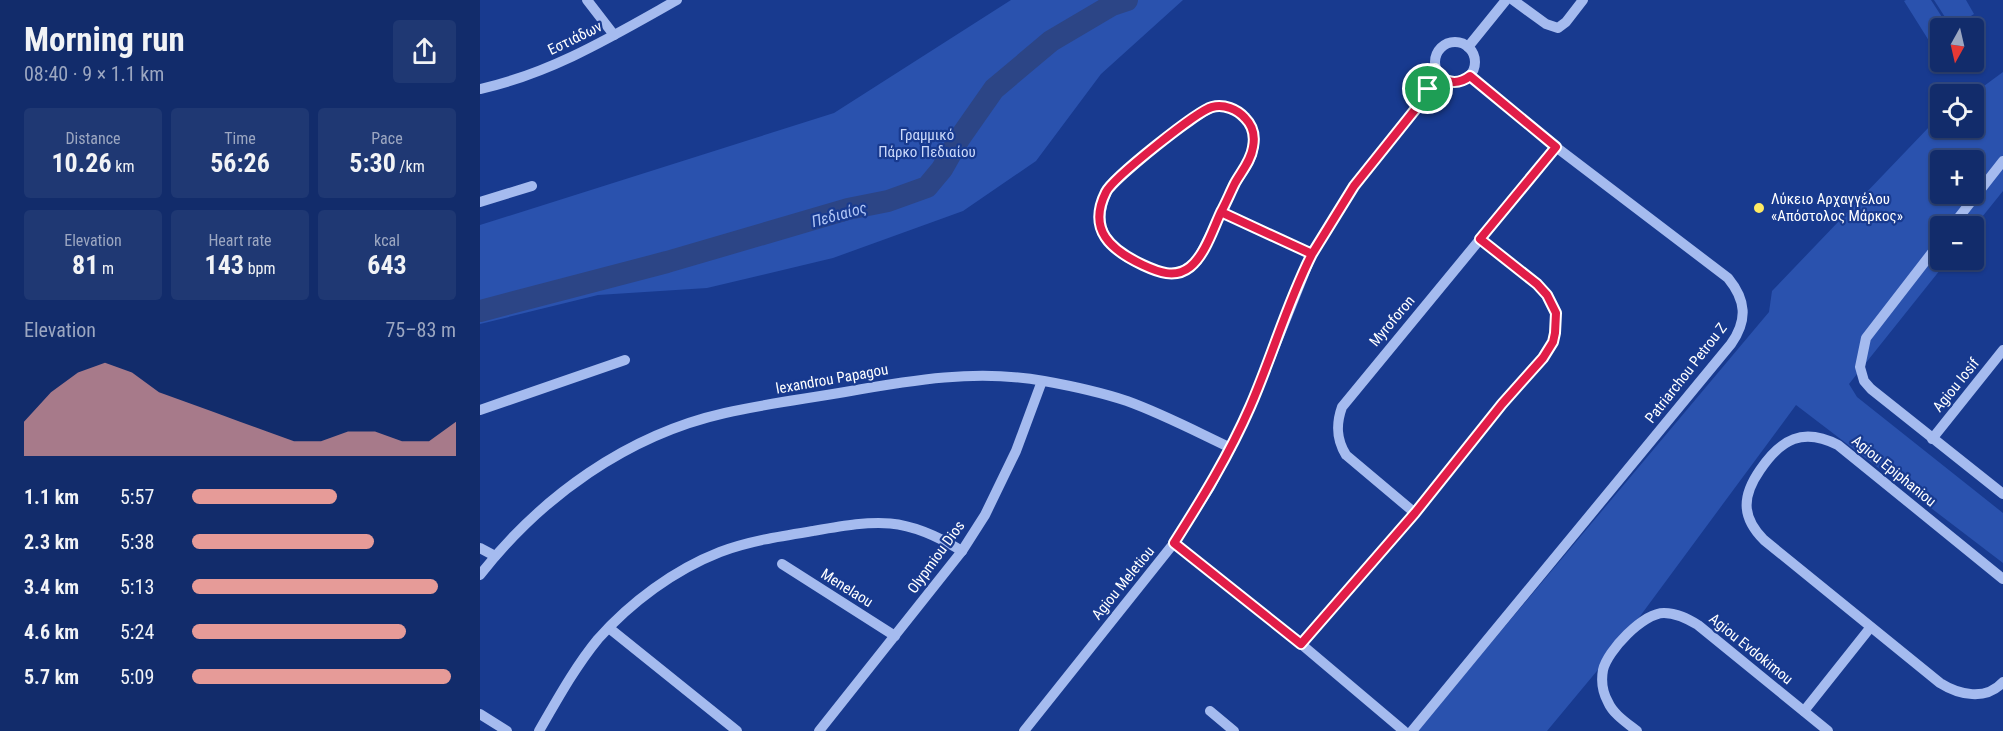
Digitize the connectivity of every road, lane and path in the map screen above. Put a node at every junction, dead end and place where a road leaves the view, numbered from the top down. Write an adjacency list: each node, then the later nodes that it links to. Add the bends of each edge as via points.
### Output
1 (587, 0): 6 (street)
2 (677, 0): 6 (street, Εστιάδων)
3 (1506, 0): 7 (street)
4 (1513, 0): 5 (street, via 1558,28)
5 (1583, 0)
6 (614, 35): 11 (street, Εστιάδων, via 530,76)
7 (1468, 47): 8 (street, via 1453,42 1443,45 1435,58); 9 (street, via 1475,61)
8 (1435, 69): 10 (street); 12 (street, Agiou Meletiou)
9 (1470, 76): 10 (street); 13 (street, Patriarchou Petrou Z)
10 (1453, 82): 12 (street, Agiou Meletiou)
11 (480, 89)
12 (1422, 101): 20 (street, Agiou Meletiou, via 1354,186)
13 (1556, 147): 19 (street, Myroforon); 52 (street, Patriarchou Petrou Z, via 1728,278 1742,302 1739,329 1724,353)
14 (2003, 161): 18 (street)
15 (532, 186): 16 (street)
16 (480, 202)
17 (1221, 212): 17 (street, via 1250,158 1254,139 1243,115 1218,106 1193,118 1114,182 1103,199 1100,223 1107,241 1120,254 1158,272 1174,273 1197,261); 20 (street)
18 (1960, 216)
19 (1480, 239): 29 (street, via 1547,295 1556,313 1555,333 1543,358); 29 (street, Myroforon, via 1346,400 1338,417 1338,437 1346,455)
20 (1312, 254): 27 (street, Agiou Meletiou)
21 (1930, 255): 26 (street, via 1866,338 1860,367 1871,389)
22 (2003, 350): 26 (street, Agiou Iosif)
23 (625, 360): 25 (street)
24 (1042, 381): 27 (street, lexandrou Papagou, via 1128,402); 32 (street, Olypmiou Dios, via 1001,485); 33 (street, lexandrou Papagou, via 1008,376 940,377 725,413 694,422 627,450 579,480 534,515)
25 (480, 410)
26 (1932, 439): 28 (street)
27 (1231, 448): 30 (street, Agiou Meletiou)
28 (2003, 494)
29 (1415, 513): 40 (street)
30 (1174, 543): 40 (street); 49 (street, Agiou Meletiou)
31 (480, 548): 33 (street)
32 (962, 551): 37 (street, via 924,531 878,522 749,543 720,552 668,579); 39 (street, Olypmiou Dios)
33 (495, 556): 35 (street, lexandrou Papagou)
34 (782, 564): 39 (street, Menelaou)
35 (480, 576)
36 (2003, 579): 38 (street, Agiou Epiphaniou, via 1838,445 1818,437 1789,440 1774,452 1752,482 1746,503 1748,518 1764,540)
37 (609, 628): 46 (street, via 573,673); 47 (street)
38 (1870, 628): 41 (street, Agiou Epiphaniou, via 1940,683 1959,693 1980,694); 43 (street)
39 (895, 636): 48 (street, Olypmiou Dios)
40 (1301, 644): 51 (street)
41 (2003, 682)
42 (1210, 711): 50 (street)
43 (1804, 711): 53 (street, Agiou Evdokimou, via 1698,625 1663,613 1633,627 1603,669 1608,703); 54 (street, Agiou Evdokimou)
44 (480, 714): 45 (street)
45 (507, 731)
46 (539, 731)
47 (737, 731)
48 (819, 731)
49 (1024, 731)
50 (1234, 731)
51 (1404, 731)
52 (1412, 731)
53 (1637, 731)
54 (1828, 731)

